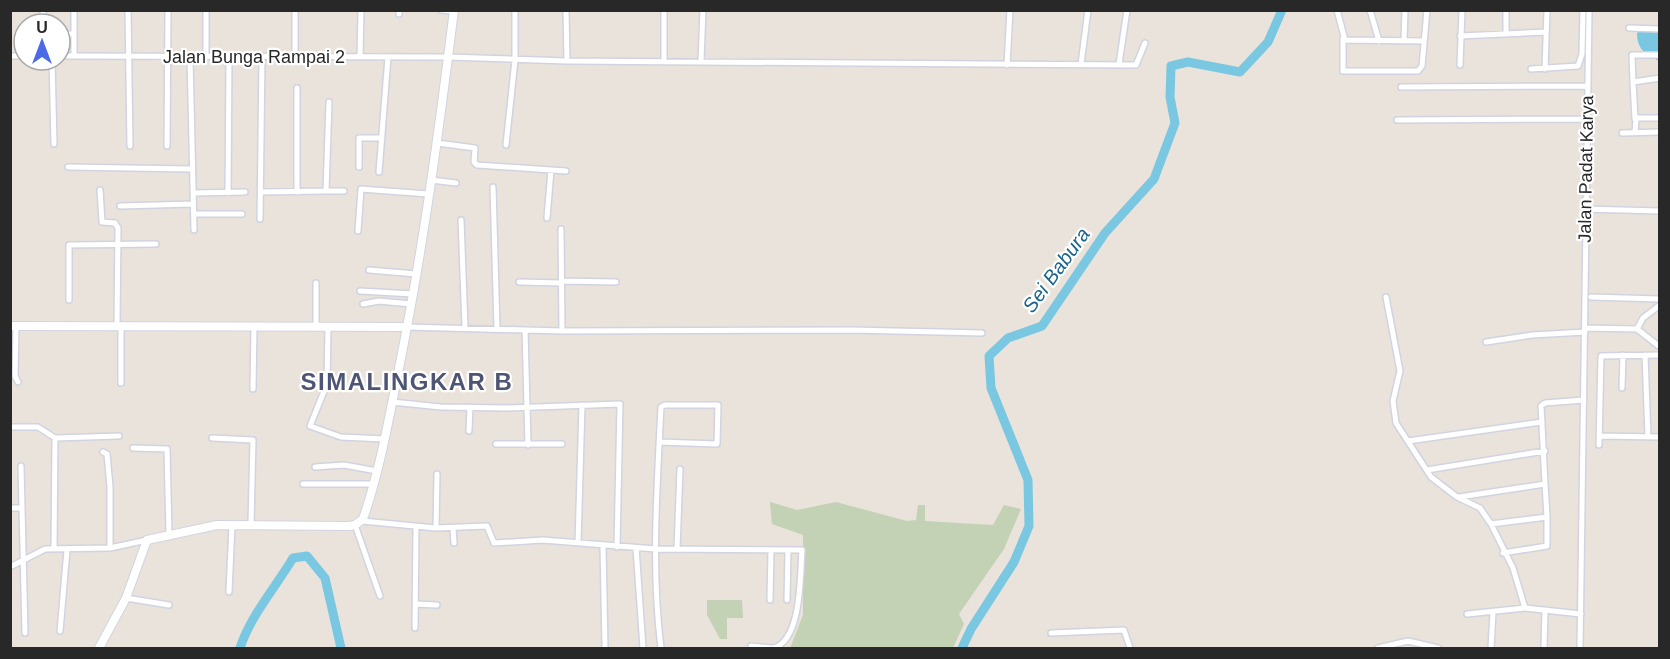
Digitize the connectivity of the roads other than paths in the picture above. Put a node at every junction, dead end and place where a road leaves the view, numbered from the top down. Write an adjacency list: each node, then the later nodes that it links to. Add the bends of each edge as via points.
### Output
1 (74, 10): 29 (street)
2 (128, 10): 38 (street)
3 (168, 10): 43 (street)
4 (206, 10): 39 (street)
5 (295, 10): 42 (street)
6 (361, 10): 45 (street)
7 (441, 10): 24 (street)
8 (515, 10): 48 (street)
9 (566, 10): 51 (street)
10 (664, 10): 49 (street)
11 (703, 10): 50 (street)
12 (1010, 10): 54 (street)
13 (1088, 10): 52 (street)
14 (1127, 10): 53 (street)
15 (1337, 10): 31 (street)
16 (1370, 10): 33 (street)
17 (1405, 10): 32 (street)
18 (1427, 10): 34 (street)
19 (1462, 10): 30 (street)
20 (1506, 10): 28 (street)
21 (1547, 10): 27 (street)
22 (1583, 10): 57 (street, via 1579,64 1574,68)
23 (1589, 10): 61 (street, Jalan Padat Karya)
24 (454, 11): 47 (main road)
25 (1629, 28): 26 (street)
26 (1659, 28)
27 (1546, 32): 28 (street); 57 (street)
28 (1506, 33): 30 (street)
29 (74, 34): 37 (street)
30 (1460, 36): 55 (street)
31 (1343, 38): 33 (street); 34 (street, via 1343,71 1419,71)
32 (1404, 40): 33 (street); 34 (street)
33 (1379, 41)
34 (1424, 41)
35 (1145, 43): 53 (street, via 1137,64)
36 (1659, 55): 60 (street, via 1632,55)
37 (74, 56): 38 (street, Jalan Bunga Rampai 2)
38 (129, 56): 43 (street, Jalan Bunga Rampai 2); 76 (street)
39 (206, 56): 40 (street, Jalan Bunga Rampai 2); 44 (street, Jalan Bunga Rampai 2)
40 (229, 56): 41 (street, Jalan Bunga Rampai 2); 94 (street)
41 (262, 56): 42 (street, Jalan Bunga Rampai 2); 91 (street)
42 (295, 56): 45 (street, Jalan Bunga Rampai 2)
43 (168, 57): 44 (street, Jalan Bunga Rampai 2); 77 (street)
44 (190, 57): 80 (street)
45 (360, 57): 46 (street, Jalan Bunga Rampai 2)
46 (388, 57): 47 (street, Jalan Bunga Rampai 2); 72 (street)
47 (448, 57): 48 (street, Jalan Bunga Rampai 2); 73 (main road)
48 (515, 60): 51 (street, Jalan Bunga Rampai 2); 75 (street)
49 (664, 60): 50 (street, Jalan Bunga Rampai 2); 51 (street, Jalan Bunga Rampai 2)
50 (701, 60): 54 (street, Jalan Bunga Rampai 2)
51 (567, 61)
52 (1081, 64): 53 (street, Jalan Bunga Rampai 2); 54 (street, Jalan Bunga Rampai 2)
53 (1119, 64)
54 (1007, 65)
55 (1460, 65)
56 (1531, 69): 57 (street)
57 (1545, 69)
58 (52, 72): 74 (street)
59 (1659, 78): 60 (street)
60 (1633, 82): 66 (street)
61 (1587, 86): 62 (street); 65 (street, Jalan Padat Karya)
62 (1401, 87)
63 (297, 88): 92 (street)
64 (329, 102): 88 (street)
65 (1586, 119): 67 (street); 98 (street, Jalan Padat Karya)
66 (1635, 119): 68 (street); 71 (street)
67 (1397, 120)
68 (1659, 120)
69 (1659, 132): 71 (street)
70 (1622, 133): 71 (street)
71 (1635, 133)
72 (382, 138): 79 (street, via 359,138); 83 (street)
73 (437, 143): 81 (street, via 475,148 477,165); 84 (main road)
74 (54, 144)
75 (506, 145)
76 (130, 146)
77 (167, 146)
78 (68, 167): 80 (street)
79 (359, 167)
80 (191, 169): 93 (street)
81 (551, 170): 82 (street); 102 (street)
82 (566, 171)
83 (379, 172)
84 (431, 180): 85 (street); 95 (main road)
85 (456, 183)
86 (493, 187): 132 (street)
87 (100, 190): 108 (street, via 102,222 117,225)
88 (327, 191): 89 (street); 92 (street)
89 (344, 191)
90 (245, 192): 94 (street)
91 (261, 192): 92 (street); 103 (street)
92 (297, 192)
93 (193, 193): 94 (street); 96 (street)
94 (228, 193)
95 (428, 194): 107 (street, via 361,189); 111 (main road)
96 (193, 204): 97 (street); 100 (street)
97 (120, 206)
98 (1584, 209): 99 (street); 135 (street, Jalan Padat Karya)
99 (1659, 211)
100 (194, 214): 101 (street); 106 (street)
101 (242, 214)
102 (547, 218)
103 (260, 219)
104 (461, 220): 131 (street)
105 (561, 229): 113 (street)
106 (194, 230)
107 (358, 231)
108 (117, 244): 109 (street); 121 (street, via 69,245); 125 (street)
109 (156, 244)
110 (369, 270): 111 (street)
111 (416, 274): 117 (main road)
112 (519, 282): 113 (street)
113 (562, 282): 114 (street); 136 (street)
114 (616, 282)
115 (316, 283): 128 (street)
116 (360, 291): 117 (street)
117 (413, 294): 123 (main road)
118 (1386, 297): 162 (street, via 1400,371 1393,409 1396,423)
119 (1591, 297): 120 (street)
120 (1659, 299)
121 (69, 300)
122 (363, 304): 123 (street)
123 (411, 304): 130 (main road)
124 (1659, 305): 133 (street, via 1643,318)
125 (119, 325): 126 (main road); 127 (main road); 144 (street)
126 (13, 326): 143 (street)
127 (254, 327): 128 (main road); 146 (street)
128 (316, 327): 129 (main road)
129 (327, 327): 130 (main road); 161 (street, via 327,384 310,426 341,437)
130 (407, 327): 131 (street); 148 (main road)
131 (465, 327): 132 (street)
132 (498, 328): 134 (street)
133 (1637, 329): 135 (street); 139 (street)
134 (525, 330): 136 (street); 151 (street)
135 (1585, 330): 138 (street); 147 (street, Jalan Padat Karya)
136 (562, 331): 137 (street)
137 (982, 333)
138 (1486, 342)
139 (1659, 347)
140 (1623, 355): 141 (street); 145 (street); 156 (street, via 1600,357)
141 (1645, 355): 142 (street); 157 (street)
142 (1659, 355)
143 (18, 382)
144 (121, 383)
145 (1622, 388)
146 (254, 389)
147 (1584, 400): 152 (street, via 1543,404); 220 (street, Jalan Padat Karya)
148 (392, 402): 150 (street); 161 (main road)
149 (582, 405): 151 (street); 194 (street); 196 (street, via 621,404)
150 (470, 407): 151 (street); 154 (street)
151 (526, 407): 166 (street)
152 (1542, 422): 162 (street); 169 (street)
153 (10, 427): 159 (street, via 38,427)
154 (469, 431)
155 (119, 436): 159 (street)
156 (1599, 436): 157 (street); 167 (street)
157 (1648, 437): 158 (street)
158 (1659, 437)
159 (55, 438): 199 (street)
160 (212, 438): 185 (street, via 253,440)
161 (385, 439): 175 (main road)
162 (1408, 441): 174 (street)
163 (659, 442): 163 (street, via 717,444 718,405 662,405); 200 (street)
164 (495, 444): 166 (street)
165 (562, 444): 166 (street)
166 (528, 445)
167 (1599, 445)
168 (133, 448): 191 (street, via 167,449)
169 (1545, 451): 174 (street); 177 (street)
170 (103, 453): 197 (street, via 107,454 110,482)
171 (21, 466): 182 (street)
172 (315, 467): 175 (street, via 344,465)
173 (680, 469): 201 (street)
174 (1427, 470): 180 (street)
175 (377, 471): 179 (main road)
176 (436, 474): 189 (street)
177 (1545, 483): 180 (street); 183 (street)
178 (303, 484): 179 (street)
179 (374, 484): 184 (main road)
180 (1457, 497): 186 (street, via 1480,508)
181 (10, 508): 182 (street)
182 (22, 508): 206 (street)
183 (1547, 517): 186 (street); 205 (street, via 1547,546)
184 (359, 523): 185 (main road); 188 (street); 209 (street)
185 (251, 524): 187 (main road)
186 (1491, 524): 205 (street)
187 (232, 525): 191 (main road); 208 (street)
188 (416, 526): 189 (street); 213 (street)
189 (436, 528): 190 (street)
190 (453, 528): 193 (street); 194 (street, via 488,527 494,543)
191 (169, 534): 192 (main road)
192 (147, 540): 197 (street); 210 (main road)
193 (454, 543)
194 (578, 543): 195 (street)
195 (603, 546): 196 (street); 227 (street)
196 (617, 547): 198 (street)
197 (110, 548): 202 (street)
198 (636, 548): 200 (street); 228 (street)
199 (54, 549): 202 (street); 206 (street, via 37,552)
200 (656, 549): 201 (street); 229 (street)
201 (677, 549): 203 (street)
202 (67, 550): 222 (street)
203 (771, 551): 204 (street); 211 (street)
204 (788, 551): 212 (street); 230 (street, via 801,550 798,612 782,643)
205 (1503, 553): 216 (street, via 1513,568)
206 (24, 560): 207 (street); 223 (street)
207 (10, 567)
208 (229, 592)
209 (380, 596)
210 (126, 598): 214 (street); 226 (main road)
211 (770, 600)
212 (787, 600)
213 (416, 604): 215 (street); 221 (street)
214 (169, 605)
215 (437, 605)
216 (1525, 608): 217 (street); 218 (street)
217 (1545, 610): 220 (street); 235 (street)
218 (1492, 612): 219 (street); 234 (street)
219 (1467, 614)
220 (1581, 614): 236 (street, Jalan Padat Karya)
221 (415, 628)
222 (60, 631)
223 (25, 633)
224 (1051, 633): 231 (street, via 1124,630)
225 (751, 646): 230 (street)
226 (99, 648)
227 (605, 648)
228 (643, 648)
229 (662, 648)
230 (773, 648)
231 (1130, 648)
232 (1378, 648): 233 (street, via 1408,641)
233 (1438, 648)
234 (1491, 648)
235 (1544, 648)
236 (1580, 648)

